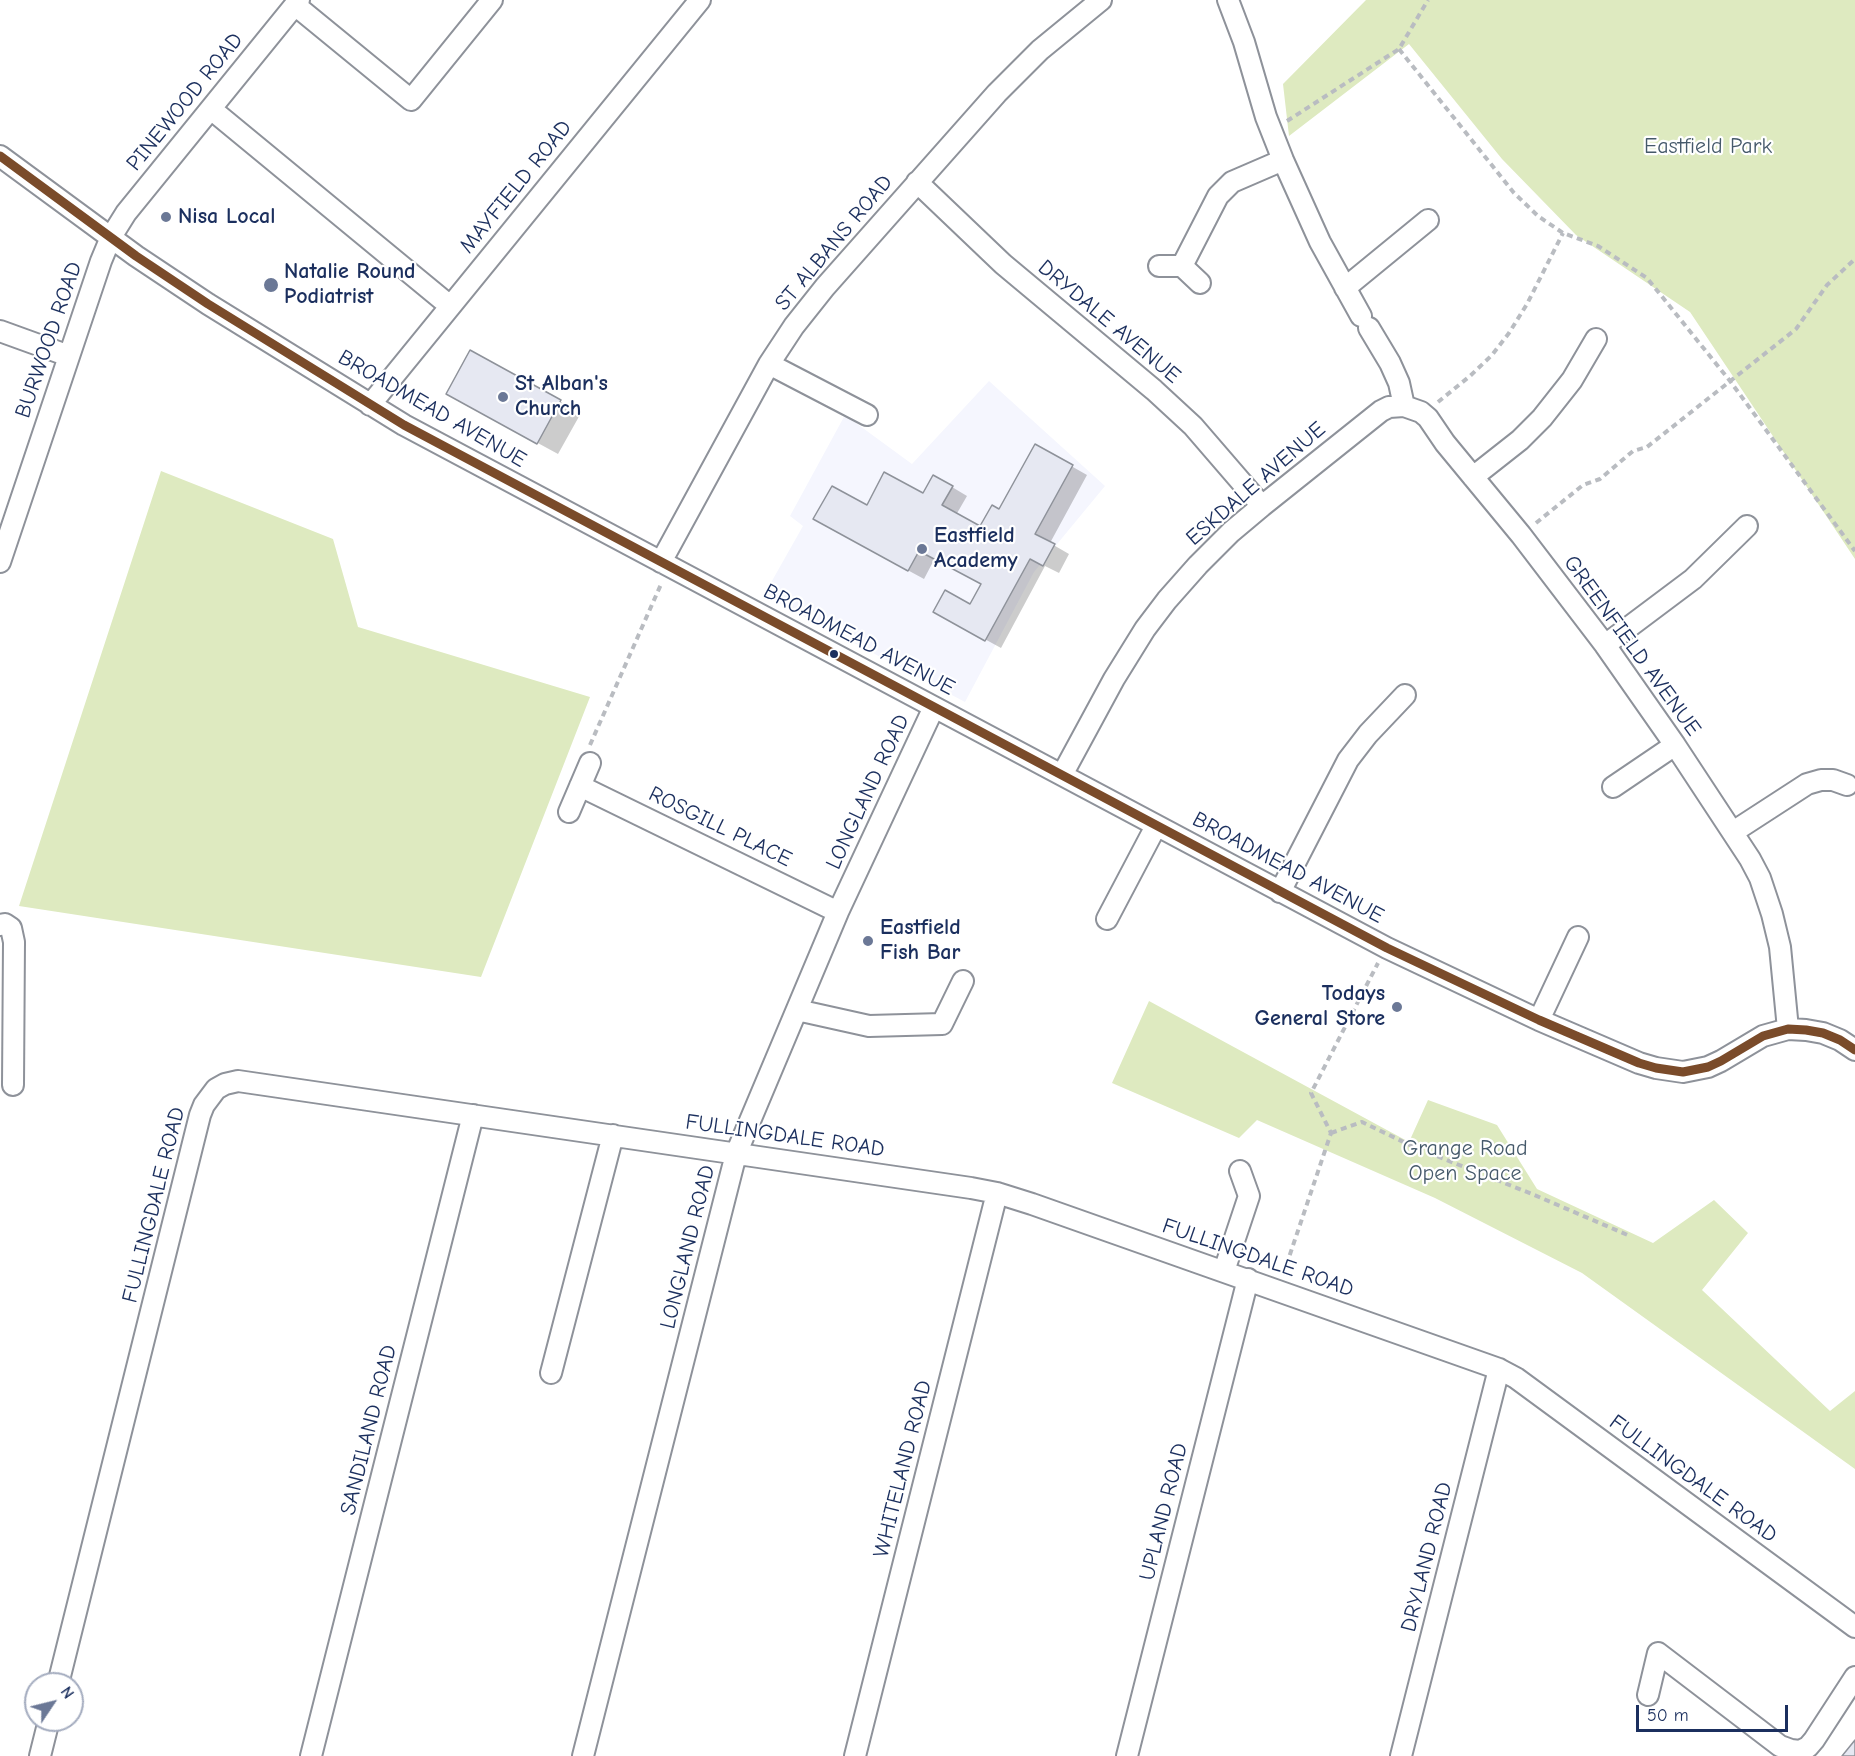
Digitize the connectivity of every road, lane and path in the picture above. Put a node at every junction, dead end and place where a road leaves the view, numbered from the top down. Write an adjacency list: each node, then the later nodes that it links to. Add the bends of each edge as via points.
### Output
1 (492, 0): 6 (street, via 411,100)
2 (700, 0): 21 (street, MAYFIELD ROAD)
3 (1101, 0): 12 (street, ST ALBANS ROAD, via 1040,50)
4 (1228, 0): 9 (street)
5 (1428, 0): 7 (path)
6 (297, 2): 8 (street, PINEWOOD ROAD)
7 (1399, 49): 9 (path); 14 (path, via 1514,194)
8 (211, 109): 15 (street, PINEWOOD ROAD); 21 (street)
9 (1272, 132): 11 (street)
10 (0, 156): 15 (street, BROADMEAD AVENUE)
11 (1283, 160): 18 (street, via 1232,182 1218,196); 20 (street)
12 (917, 182): 25 (street, ST ALBANS ROAD, via 825,287); 32 (street, DRYDALE AVENUE, via 1003,264 1155,390 1193,426)
13 (1428, 220): 20 (street)
14 (1563, 232): 26 (path, via 1598,246 1647,278); 29 (path, via 1509,333 1470,376)
15 (111, 237): 24 (street, BURWOOD ROAD); 27 (street, BROADMEAD AVENUE, via 208,304)
16 (1855, 259): 26 (path, via 1827,285 1796,329)
17 (1159, 266): 18 (street)
18 (1182, 266): 19 (street)
19 (1200, 283)
20 (1345, 288): 28 (street, via 1390,363)
21 (450, 306): 27 (street, MAYFIELD ROAD)
22 (0, 332): 24 (street)
23 (1596, 339): 31 (street, via 1572,380 1542,418)
24 (69, 356): 36 (street, BURWOOD ROAD)
25 (769, 364): 30 (street); 37 (street, ST ALBANS ROAD)
26 (1730, 381): 34 (path, via 1647,447 1633,451 1600,479 1583,485); 35 (path)
27 (370, 405): 37 (street, BROADMEAD AVENUE)
28 (1404, 406): 29 (street, GREENFIELD AVENUE); 32 (street, ESKDALE AVENUE, via 1389,406 1381,411)
29 (1423, 414): 31 (street, GREENFIELD AVENUE)
30 (867, 415)
31 (1473, 477): 34 (street, GREENFIELD AVENUE)
32 (1262, 506): 43 (street, ESKDALE AVENUE, via 1198,565 1150,622)
33 (1747, 526): 38 (street, via 1693,579)
34 (1521, 535): 38 (street, GREENFIELD AVENUE)
35 (1855, 551)
36 (0, 562)
37 (665, 564): 40 (street, BROADMEAD AVENUE); 42 (path, via 587,753)
38 (1605, 645): 41 (street, GREENFIELD AVENUE)
39 (1405, 695): 50 (street, via 1348,760)
40 (934, 707): 43 (street, BROADMEAD AVENUE); 51 (street, LONGLAND ROAD)
41 (1676, 745): 46 (street); 49 (street, GREENFIELD AVENUE)
42 (590, 763): 45 (street)
43 (1062, 775): 48 (street, BROADMEAD AVENUE)
44 (1847, 785): 49 (street, via 1833,780 1807,784)
45 (580, 786): 47 (street); 51 (street, ROSGILL PLACE)
46 (1613, 788)
47 (569, 812)
48 (1156, 826): 50 (street, BROADMEAD AVENUE); 52 (street)
49 (1732, 832): 59 (street, GREENFIELD AVENUE, via 1760,878 1772,914 1780,947)
50 (1280, 892): 55 (street, BROADMEAD AVENUE)
51 (838, 912): 57 (street, LONGLAND ROAD)
52 (1107, 919)
53 (2, 925): 61 (street, via 11,928 14,942)
54 (1578, 937): 58 (street)
55 (1387, 948): 58 (street, BROADMEAD AVENUE); 63 (path, via 1311,1093)
56 (963, 981): 57 (street, via 942,1024 869,1026)
57 (797, 1011): 65 (street, LONGLAND ROAD)
58 (1539, 1020): 59 (street, BROADMEAD AVENUE, via 1639,1063 1683,1072 1708,1067 1762,1036)
59 (1788, 1029): 60 (street, via 1823,1034)
60 (1855, 1050)
61 (13, 1085)
62 (473, 1115): 64 (street, FULLINGDALE ROAD); 75 (street, FULLINGDALE ROAD, via 244,1082 225,1084 209,1097 200,1115); 80 (street, SANDILAND ROAD)
63 (1331, 1133): 68 (path, via 1362,1122); 71 (path)
64 (613, 1136): 65 (street, FULLINGDALE ROAD); 73 (street)
65 (736, 1154): 67 (street, FULLINGDALE ROAD); 81 (street, LONGLAND ROAD)
66 (1240, 1171): 69 (street, via 1249,1196)
67 (997, 1193): 69 (street, FULLINGDALE ROAD); 82 (street, WHITELAND ROAD)
68 (1630, 1236)
69 (1224, 1271): 70 (street, FULLINGDALE ROAD)
70 (1248, 1279): 71 (street, FULLINGDALE ROAD); 83 (street, UPLAND ROAD)
71 (1278, 1290): 72 (street, FULLINGDALE ROAD)
72 (1499, 1369): 74 (street, FULLINGDALE ROAD); 84 (street, DRYLAND ROAD)
73 (551, 1374)
74 (1855, 1627)
75 (61, 1672)
76 (1855, 1677): 77 (street, via 1814,1740 1800,1750 1780,1746 1658,1653)
77 (1648, 1695)
78 (46, 1732): 79 (street)
79 (40, 1756)
80 (311, 1756)
81 (583, 1756)
82 (855, 1756)
83 (1127, 1756)
84 (1401, 1756)

